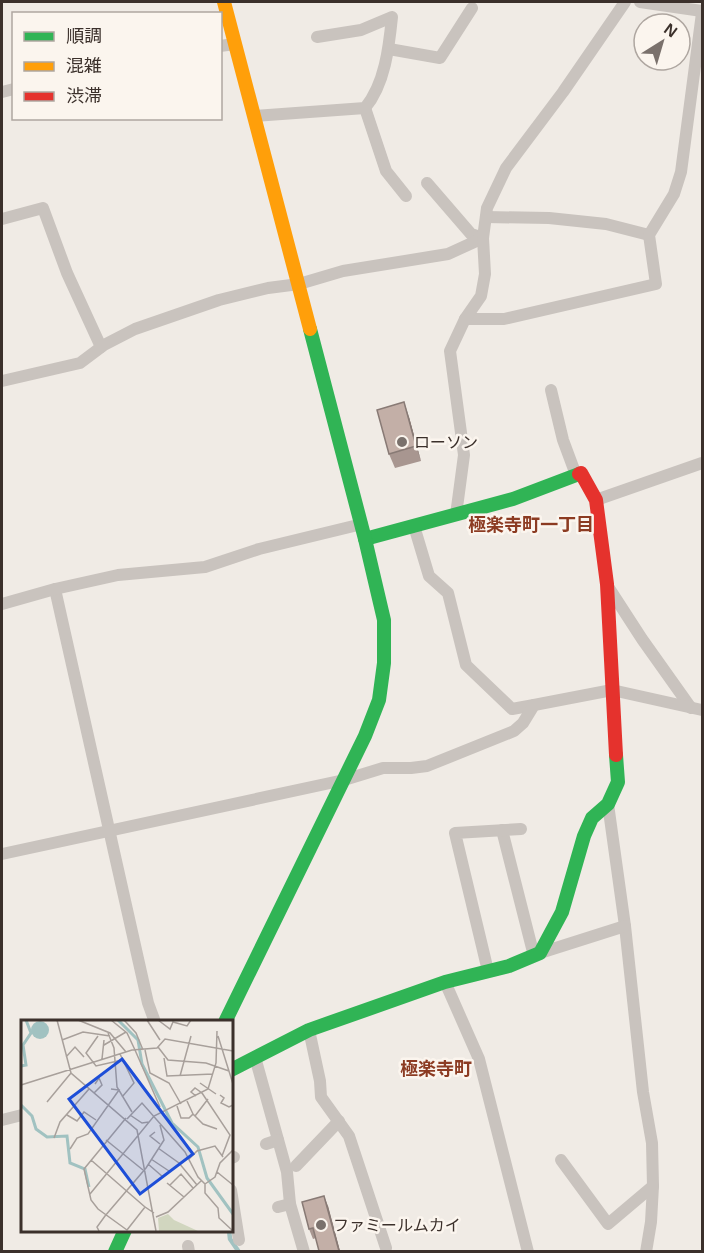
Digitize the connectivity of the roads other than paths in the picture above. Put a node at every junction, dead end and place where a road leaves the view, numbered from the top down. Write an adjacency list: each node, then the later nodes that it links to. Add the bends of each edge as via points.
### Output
1 (224, 2): 7 (street)
2 (625, 2): 14 (street, via 506,168)
3 (640, 2): 5 (street)
4 (472, 8): 9 (street, via 460,36 440,58)
5 (702, 12): 16 (street, via 681,172 674,194)
6 (317, 37): 9 (street, via 361,30 392,17)
7 (235, 44): 8 (street); 11 (street)
8 (222, 46)
9 (389, 49): 10 (street, via 374,97)
10 (365, 108): 11 (street); 13 (street, via 382,172)
11 (254, 117): 18 (street)
12 (427, 183): 17 (street, via 471,234)
13 (406, 196)
14 (486, 217): 16 (street, via 606,224); 17 (street)
15 (2, 219): 20 (street, via 43,208)
16 (649, 235): 19 (street, via 657,284 504,319)
17 (483, 238): 18 (street, via 448,254 343,271); 19 (street, via 485,274 481,296)
18 (299, 284): 20 (street, via 219,300 135,329); 27 (street)
19 (465, 319): 26 (street, via 450,351 464,455)
20 (101, 347): 21 (street, via 80,363)
21 (2, 381)
22 (551, 390): 24 (street)
23 (702, 463): 25 (street)
24 (576, 475): 25 (street, via 581,473); 26 (street)
25 (596, 500): 30 (street)
26 (456, 515): 28 (street)
27 (362, 524): 29 (street); 31 (street, via 259,549 205,567 118,575)
28 (414, 526): 29 (street); 34 (street, via 429,576 448,593 466,665 512,709)
29 (365, 539): 36 (street, via 384,620 384,663 379,700)
30 (606, 584): 33 (street); 35 (street, via 642,639)
31 (55, 589): 32 (street); 40 (street)
32 (2, 604)
33 (612, 690): 34 (street); 35 (street); 37 (street, via 618,782)
34 (534, 705): 36 (street, via 514,731 427,766 383,768)
35 (697, 709)
36 (344, 780): 40 (street); 47 (street)
37 (608, 804): 42 (street); 43 (street, via 592,818 562,912)
38 (521, 829): 39 (street)
39 (502, 830): 43 (street); 44 (street, via 455,833)
40 (109, 831): 41 (street); 46 (street)
41 (2, 854)
42 (625, 926): 43 (street); 56 (street, via 641,1081 652,1143)
43 (537, 955): 44 (street)
44 (488, 971): 45 (street)
45 (445, 982): 48 (street); 63 (street, via 479,1059)
46 (154, 1020)
47 (226, 1020)
48 (309, 1030): 49 (street); 53 (street, via 321,1096)
49 (255, 1057): 50 (street); 62 (street, via 272,1142 287,1172 284,1205)
50 (232, 1069)
51 (21, 1115): 52 (street)
52 (2, 1120)
53 (339, 1121): 55 (street); 60 (street, via 349,1136)
54 (561, 1160): 56 (street, via 608,1224)
55 (296, 1166)
56 (653, 1186): 64 (street)
57 (232, 1196): 59 (street)
58 (124, 1232): 61 (street)
59 (239, 1240)
60 (386, 1248)
61 (115, 1251)
62 (304, 1251)
63 (528, 1251)
64 (646, 1251)

